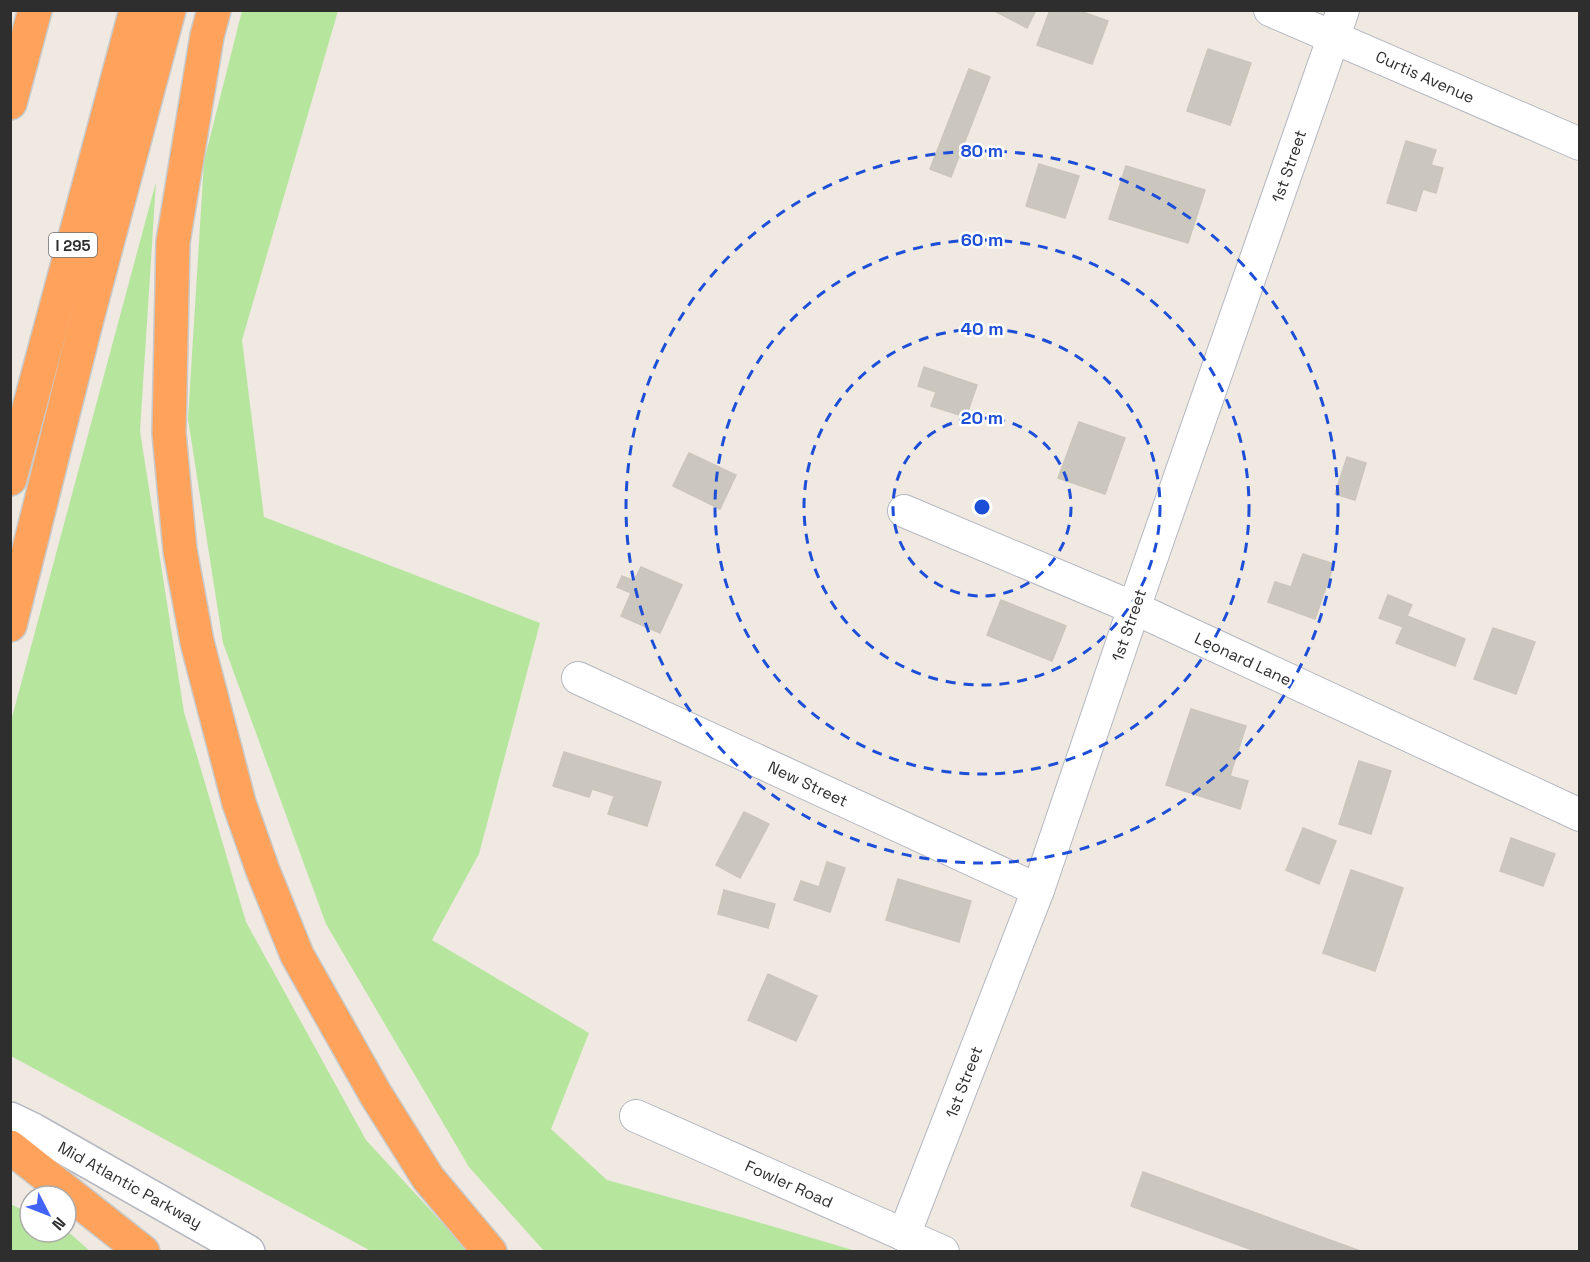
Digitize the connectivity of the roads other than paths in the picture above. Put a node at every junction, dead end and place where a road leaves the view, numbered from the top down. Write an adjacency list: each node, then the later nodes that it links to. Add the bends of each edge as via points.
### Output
1 (35, 10): 7 (highway)
2 (136, 10): 9 (highway, I 295)
3 (169, 10): 12 (highway)
4 (214, 10): 21 (highway, via 172,242 169,433 180,550 196,642 239,803 297,955 423,1169)
5 (1270, 10): 6 (street, Curtis Avenue)
6 (1338, 24): 8 (street, Curtis Avenue); 11 (street, 1st Street)
7 (10, 103)
8 (1580, 144)
9 (10, 479)
10 (904, 510): 11 (street, Leonard Lane)
11 (1134, 608): 14 (street, Leonard Lane); 15 (street, 1st Street)
12 (10, 625)
13 (578, 678): 15 (street, New Street)
14 (1580, 815)
15 (1038, 890): 18 (street, 1st Street)
16 (636, 1116): 18 (street, Fowler Road)
17 (19, 1138): 19 (highway); 20 (main road, Mid Atlantic Parkway)
18 (904, 1235): 22 (street, Fowler Road)
19 (143, 1251)
20 (248, 1251)
21 (490, 1251)
22 (943, 1251)

